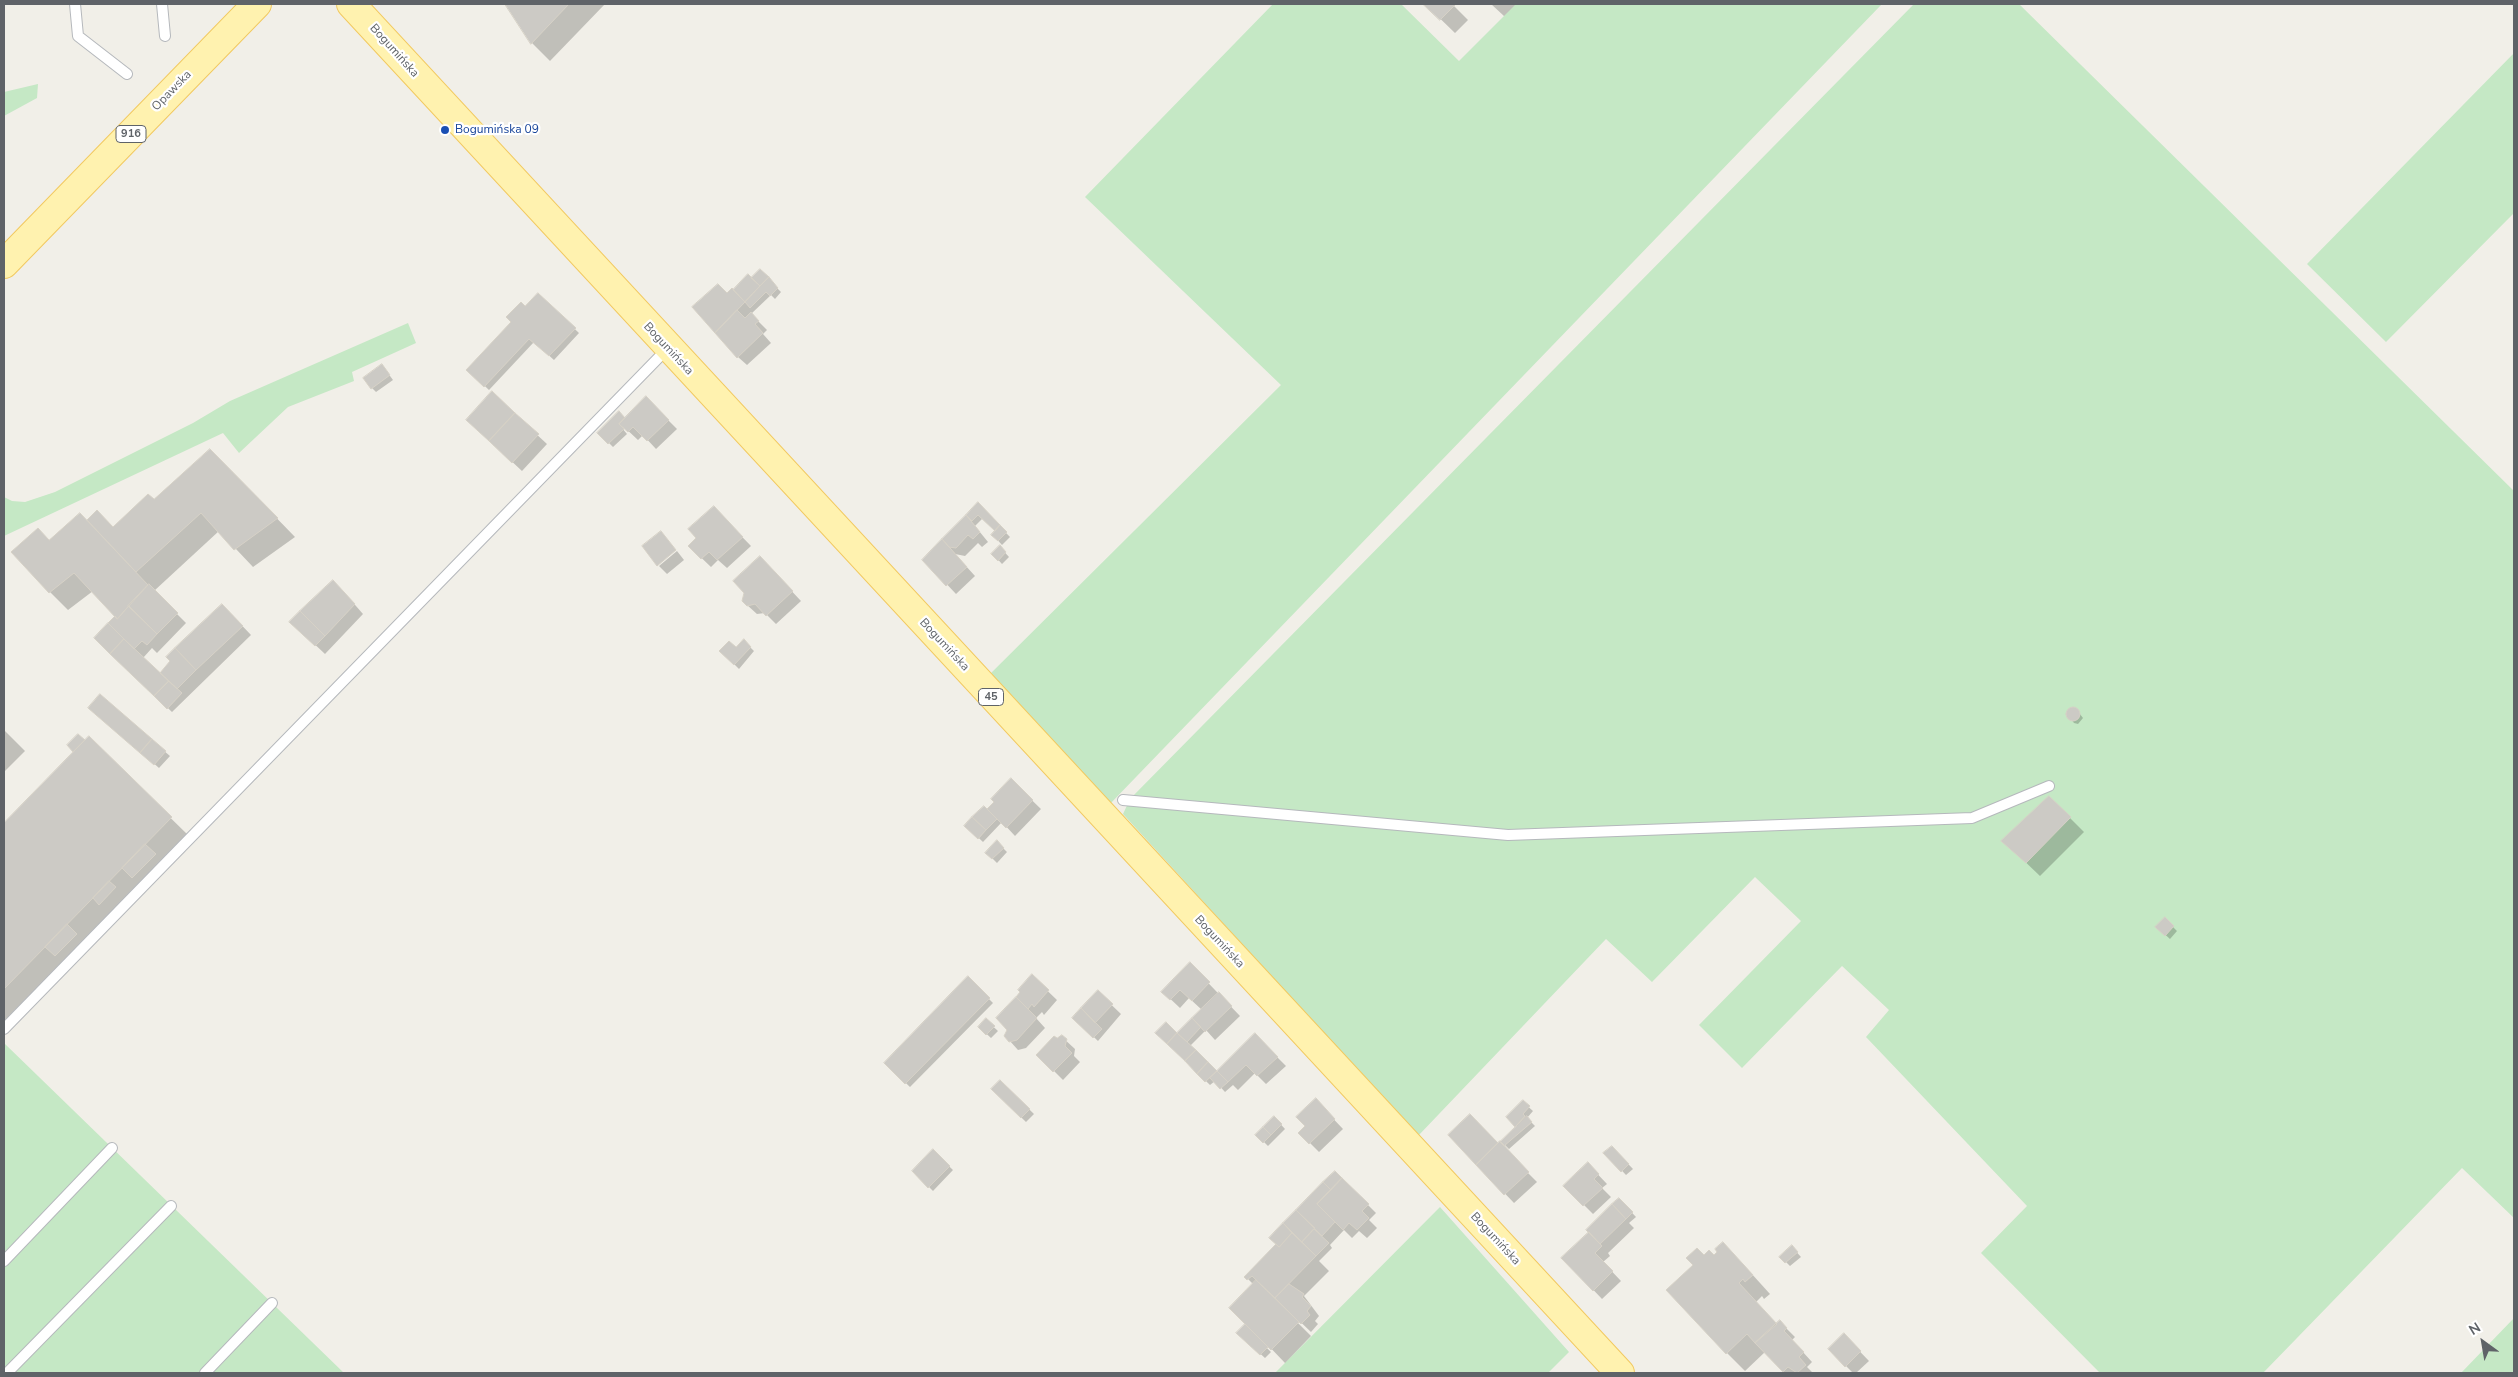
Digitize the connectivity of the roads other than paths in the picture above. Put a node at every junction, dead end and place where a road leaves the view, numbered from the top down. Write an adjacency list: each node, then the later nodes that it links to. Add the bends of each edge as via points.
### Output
1 (74, 4): 6 (lane, via 78,36)
2 (162, 4): 5 (lane)
3 (257, 4): 7 (main road, Opawska / 916)
4 (351, 4): 8 (main road, Bogumińska / 45)
5 (165, 36)
6 (126, 74)
7 (4, 264)
8 (668, 348): 11 (lane); 18 (main road, Bogumińska / 45)
9 (2049, 786): 10 (lane, via 1972,818 1508,835)
10 (1123, 800)
11 (4, 1029)
12 (112, 1148): 14 (lane)
13 (171, 1206): 16 (lane)
14 (4, 1261)
15 (272, 1304): 17 (lane)
16 (7, 1373)
17 (205, 1373)
18 (1620, 1373)

